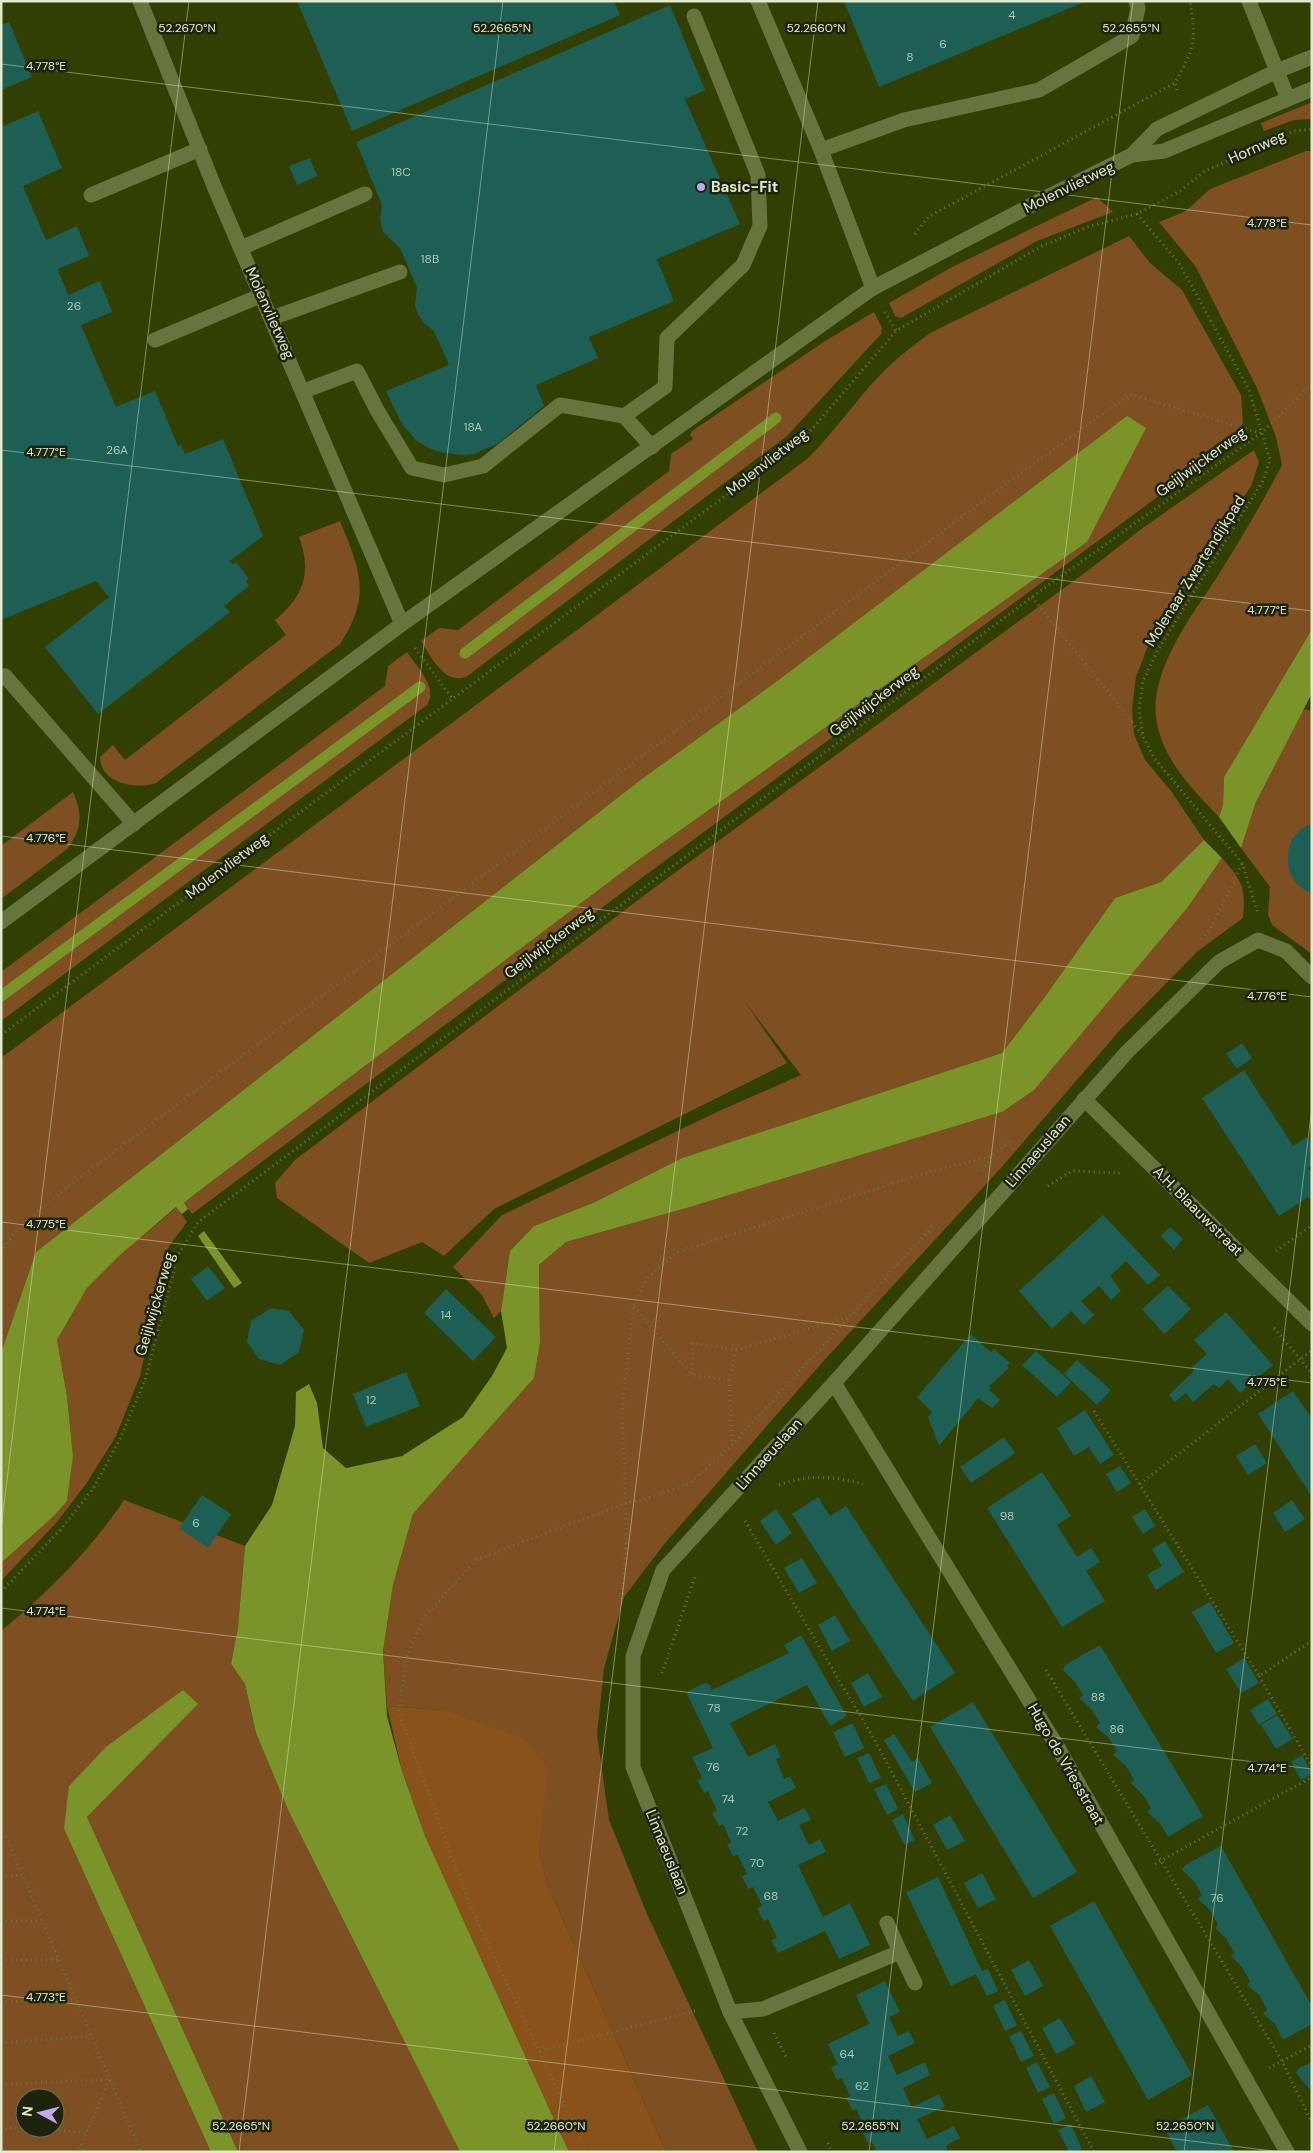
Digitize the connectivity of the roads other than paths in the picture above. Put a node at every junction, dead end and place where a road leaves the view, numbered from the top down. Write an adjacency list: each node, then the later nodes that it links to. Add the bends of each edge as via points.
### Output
1 (140, 1): 10 (street, Molenvlietweg)
2 (758, 1): 11 (street)
3 (1136, 1): 11 (street, via 1138,8 1132,36 1039,90 904,120)
4 (1249, 1): 7 (street)
5 (694, 16): 22 (street, via 758,175 760,226 743,265 667,338 665,387)
6 (1312, 58): 7 (street, Molenvlietweg)
7 (1277, 71): 9 (street); 12 (street, Molenvlietweg, via 1157,128)
8 (1312, 89): 9 (street, Molenvlietweg)
9 (1288, 99): 12 (street, Molenvlietweg, via 1164,151)
10 (200, 149): 14 (street); 15 (street, Molenvlietweg)
11 (821, 150): 17 (street)
12 (1132, 155): 17 (street, Molenvlietweg)
13 (365, 194): 15 (street)
14 (91, 195)
15 (241, 248): 18 (street, Molenvlietweg)
16 (400, 272): 19 (street)
17 (873, 288): 23 (street, Molenvlietweg)
18 (262, 295): 19 (street, Molenvlietweg); 20 (street)
19 (272, 318): 21 (street, Molenvlietweg)
20 (155, 340)
21 (304, 391): 22 (street, via 357,371 412,468 444,475 483,466 560,405); 24 (street, Molenvlietweg)
22 (624, 416): 23 (street)
23 (652, 446): 24 (street, Molenvlietweg)
24 (402, 624): 26 (street, Molenvlietweg)
25 (1, 678): 26 (street, via 5,676)
26 (134, 824): 27 (street, Molenvlietweg)
27 (1, 922)
28 (1312, 977): 29 (street, Linnaeuslaan, via 1286,951 1258,940 1219,962)
29 (1084, 1099): 30 (street, A.H. Blaauwstraat); 31 (street, Linnaeuslaan)
30 (1312, 1324)
31 (834, 1383): 35 (street, Linnaeuslaan, via 663,1570 633,1656 633,1767); 37 (street, Hugo de Vriesstraat, via 1057,1746)
32 (887, 1924): 33 (street)
33 (900, 1952): 34 (street); 35 (street, via 763,2009)
34 (915, 1983)
35 (730, 2012): 36 (street, Linnaeuslaan)
36 (800, 2152)
37 (1287, 2152)

